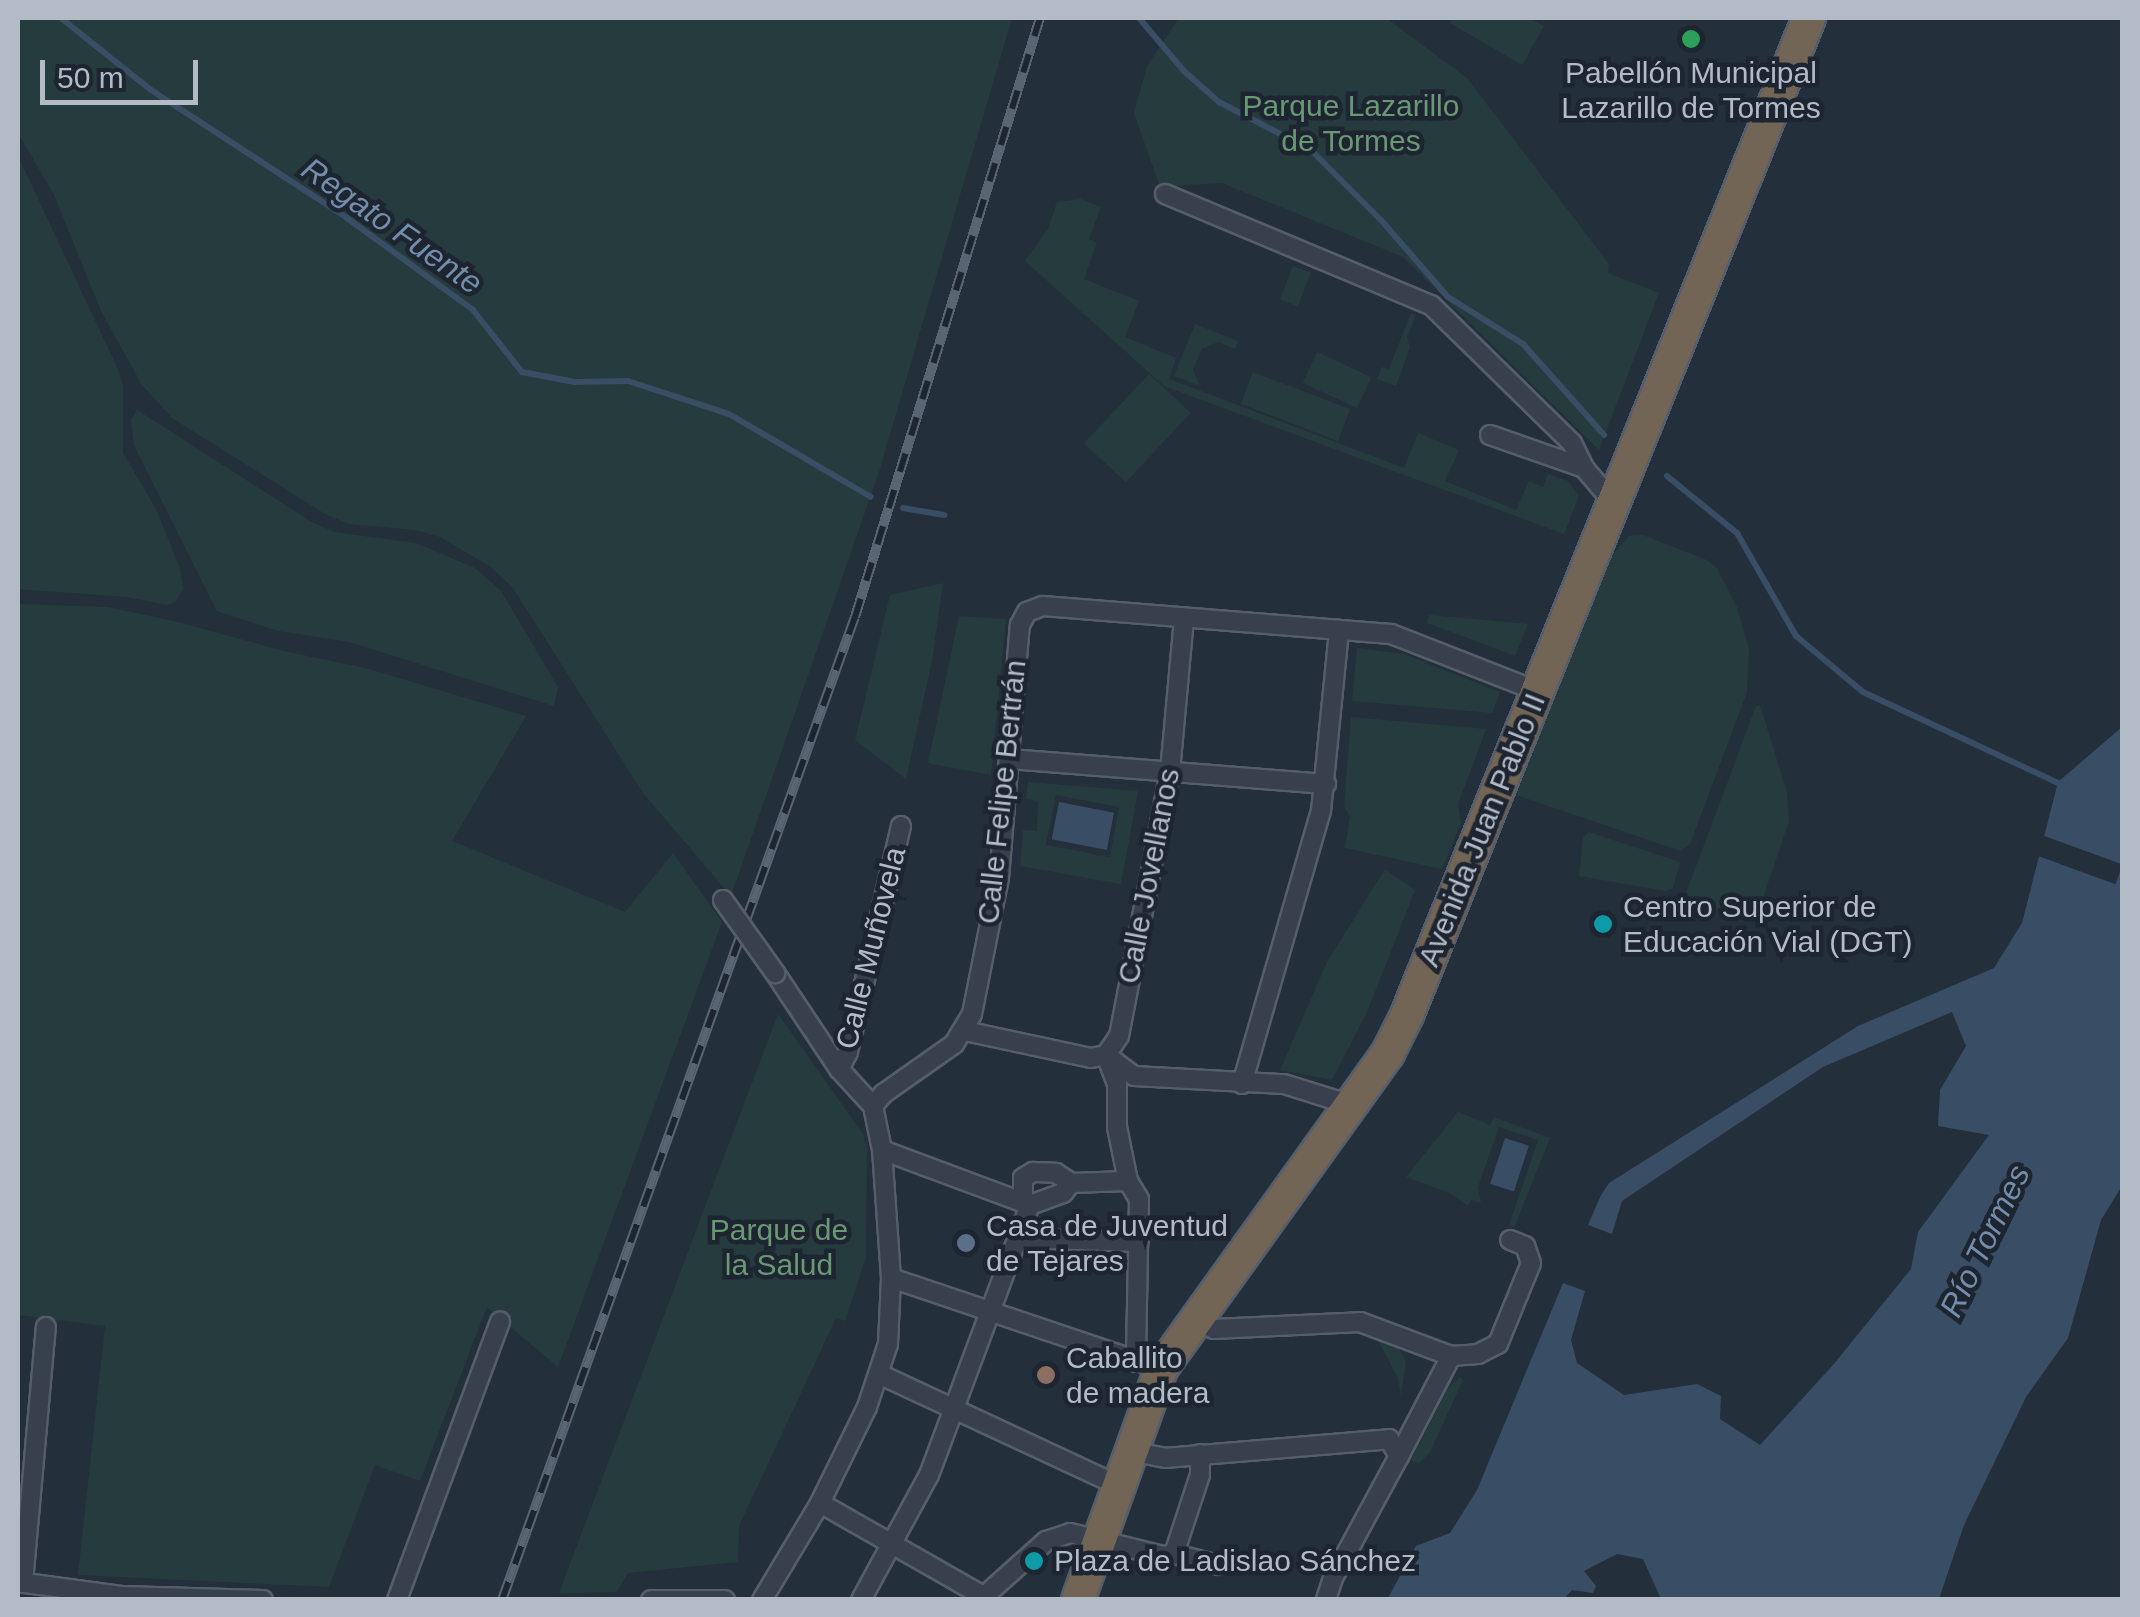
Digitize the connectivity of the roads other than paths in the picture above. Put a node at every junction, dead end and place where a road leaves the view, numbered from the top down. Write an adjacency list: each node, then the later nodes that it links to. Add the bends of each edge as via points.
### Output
1 (1809, 18): 5 (highway, Avenida Juan Pablo II)
2 (1165, 194): 4 (street, via 1430,305 1572,443)
3 (1490, 434): 4 (street)
4 (1584, 468): 5 (street)
5 (1613, 502): 8 (highway, Avenida Juan Pablo II)
6 (1184, 618): 7 (street); 9 (street, Calle Felipe Bertrán, via 1042,606 1026,612); 10 (street, Calle Jovellanos)
7 (1339, 630): 8 (street, via 1414,640); 11 (street)
8 (1538, 691): 19 (highway, Avenida Juan Pablo II, via 1408,1015)
9 (1009, 759): 10 (street); 14 (street, Calle Felipe Bertrán, via 999,878)
10 (1170, 772): 11 (street); 15 (street, Calle Jovellanos, via 1119,1036)
11 (1326, 784): 17 (street)
12 (901, 826): 16 (street, Calle Muñovela)
13 (724, 900): 16 (street, Calle Muñovela, bridge)
14 (965, 1031): 15 (street); 18 (street)
15 (1106, 1056): 17 (street, via 1134,1076); 21 (street, via 1117,1084)
16 (839, 1069): 18 (street, Calle Muñovela)
17 (1242, 1084): 19 (street, via 1284,1084)
18 (873, 1106): 20 (street)
19 (1351, 1106): 29 (highway, Avenida Juan Pablo II)
20 (882, 1150): 23 (street); 27 (street)
21 (1128, 1181): 22 (street); 26 (street, via 1140,1199)
22 (1071, 1183): 23 (street, via 1064,1193); 23 (street, via 1056,1173 1033,1172 1023,1178)
23 (1026, 1204): 24 (street)
24 (1017, 1238): 26 (street); 28 (street)
25 (1510, 1240): 32 (street, via 1525,1246 1531,1264 1498,1344)
26 (1139, 1242): 33 (street)
27 (890, 1278): 28 (street); 34 (street, via 888,1344)
28 (989, 1310): 33 (street); 35 (street)
29 (1195, 1319): 32 (street, via 1214,1329 1360,1322); 33 (highway, Avenida Juan Pablo II)
30 (500, 1321): 49 (street)
31 (46, 1327): 45 (street)
32 (1452, 1356): 36 (street)
33 (1148, 1365): 37 (highway, Avenida Juan Pablo II)
34 (879, 1374): 35 (street); 40 (street)
35 (954, 1408): 39 (street); 42 (street, via 930,1475)
36 (1397, 1450): 38 (street, via 1388,1439); 55 (street)
37 (1130, 1451): 38 (street, via 1165,1458); 41 (highway, Avenida Juan Pablo II)
38 (1200, 1454): 43 (street, via 1200,1475)
39 (1102, 1478)
40 (820, 1503): 42 (street); 52 (street)
41 (1098, 1540): 43 (street); 46 (street, via 1070,1533 1046,1541); 54 (highway, Avenida Juan Pablo II)
42 (890, 1544): 46 (street); 53 (street)
43 (1174, 1554): 44 (street)
44 (1218, 1565)
45 (19, 1583): 47 (street, via 120,1596)
46 (981, 1598)
47 (231, 1599): 48 (street)
48 (262, 1600)
49 (396, 1600)
50 (651, 1600): 51 (street)
51 (725, 1600)
52 (762, 1600)
53 (861, 1600)
54 (1078, 1600)
55 (1326, 1600)

